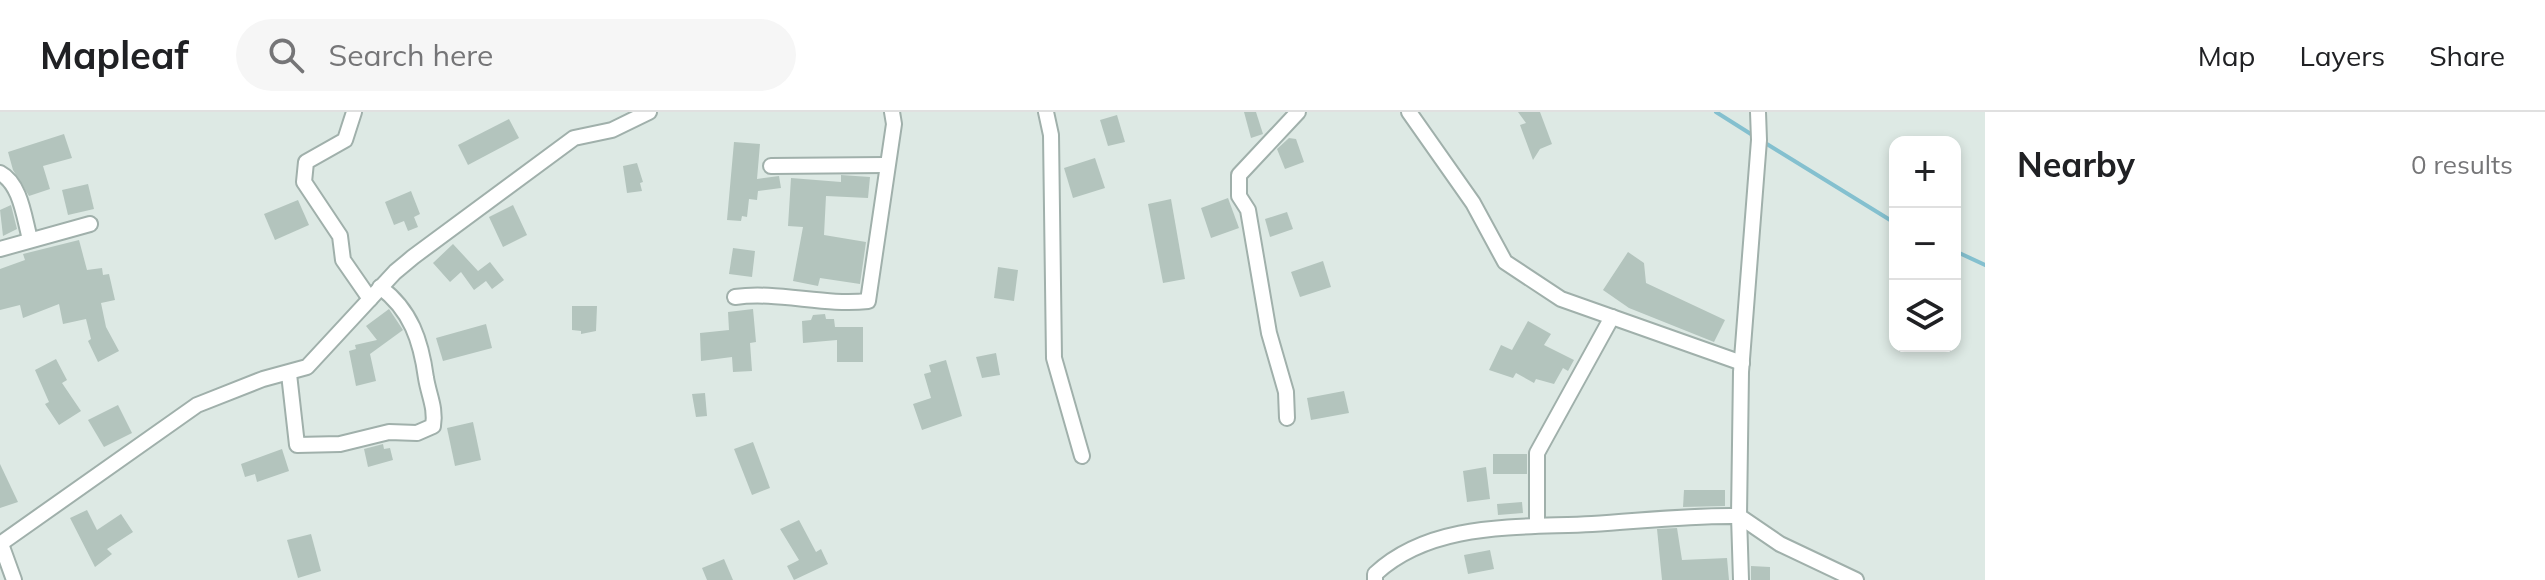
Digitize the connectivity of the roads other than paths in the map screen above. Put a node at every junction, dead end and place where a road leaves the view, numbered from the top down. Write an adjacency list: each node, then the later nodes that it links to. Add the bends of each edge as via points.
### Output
1 (354, 112): 16 (street, via 345,140 306,162 304,182 340,236 343,260)
2 (649, 112): 14 (street, via 612,130 574,138)
3 (892, 112): 8 (street)
4 (1046, 112): 21 (street, via 1051,135 1054,358)
5 (1298, 112): 20 (street, via 1239,175 1239,196 1248,210)
6 (1409, 112): 17 (street, via 1473,203 1505,262 1561,299)
7 (1758, 112): 18 (street)
8 (885, 165): 9 (street); 15 (street, via 868,301)
9 (771, 166)
10 (0, 173): 12 (street, via 16,190)
11 (90, 224): 12 (street)
12 (30, 239): 13 (street)
13 (0, 249)
14 (380, 287): 16 (street); 19 (street, via 398,300 419,337 436,412 433,426 340,444 297,445)
15 (735, 297)
16 (370, 299): 19 (street, via 307,367)
17 (1612, 317): 18 (street); 23 (street, via 1537,453)
18 (1742, 363): 22 (street)
19 (289, 374): 24 (street, via 197,405)
20 (1287, 418)
21 (1082, 456)
22 (1739, 516): 23 (street); 27 (street); 28 (street, via 1780,544)
23 (1537, 525): 26 (street, via 1476,530 1396,555)
24 (0, 544): 25 (street)
25 (14, 580)
26 (1375, 580)
27 (1741, 580)
28 (1856, 580)

